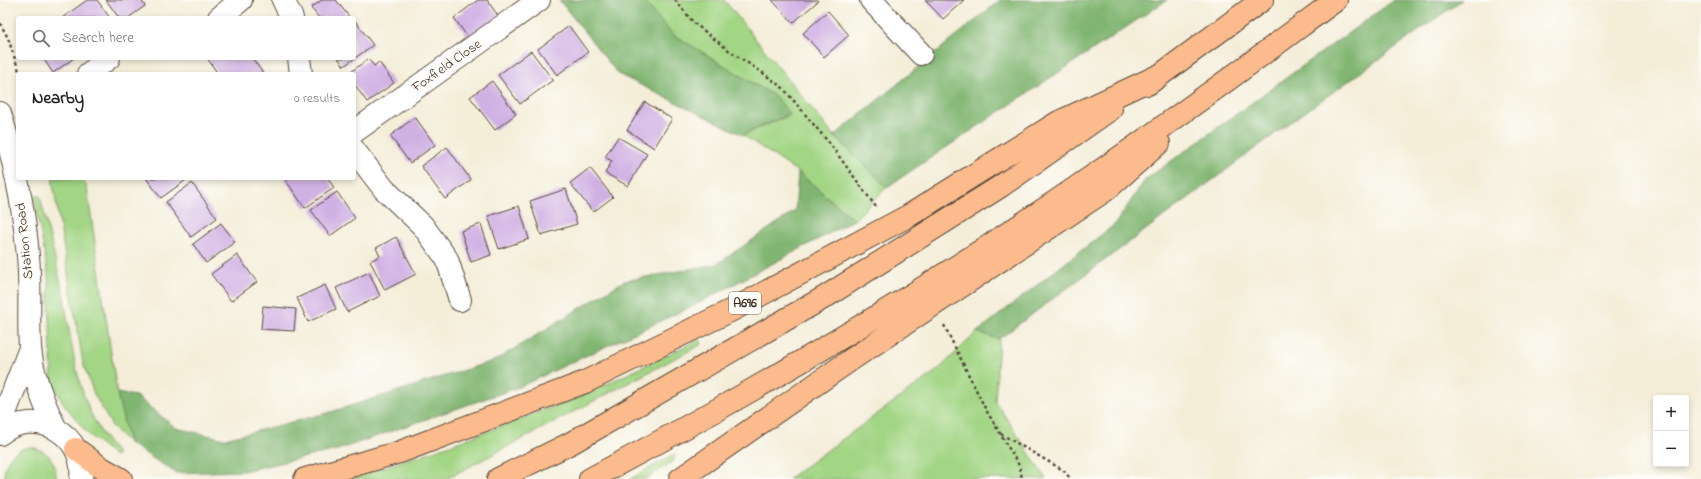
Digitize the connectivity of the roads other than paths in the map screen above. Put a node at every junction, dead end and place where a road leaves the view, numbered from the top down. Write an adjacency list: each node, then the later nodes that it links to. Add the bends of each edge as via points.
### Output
1 (241, 0): 7 (street)
2 (283, 0): 8 (street)
3 (539, 0): 17 (street, Foxfield Close)
4 (871, 0): 9 (street)
5 (1262, 0): 15 (highway, A696)
6 (1336, 0): 12 (highway)
7 (221, 16)
8 (291, 16)
9 (921, 54)
10 (106, 60): 13 (street)
11 (299, 60): 14 (street)
12 (1249, 64): 31 (highway, via 1093,176 921,289 771,379); 32 (highway, via 1106,190 859,354)
13 (91, 72)
14 (301, 72)
15 (1160, 75): 29 (highway, A696, via 1057,123 910,215 734,308 585,382 400,452); 30 (highway, A696, via 1000,186 825,296 571,443)
16 (0, 113): 19 (street, Station Road)
17 (356, 131)
18 (356, 153): 21 (street, via 384,189 423,226 447,259)
19 (16, 176)
20 (17, 180): 22 (street, Station Road, via 30,281)
21 (460, 300)
22 (30, 347): 23 (street, Station Road); 24 (street, Station Road, via 40,390)
23 (0, 426)
24 (55, 427): 25 (street, via 39,422 24,422); 26 (street, via 67,436)
25 (0, 434)
26 (76, 449): 27 (street, via 82,464); 28 (highway)
27 (81, 479)
28 (121, 479)
29 (305, 479)
30 (498, 479)
31 (590, 479)
32 (680, 479)

